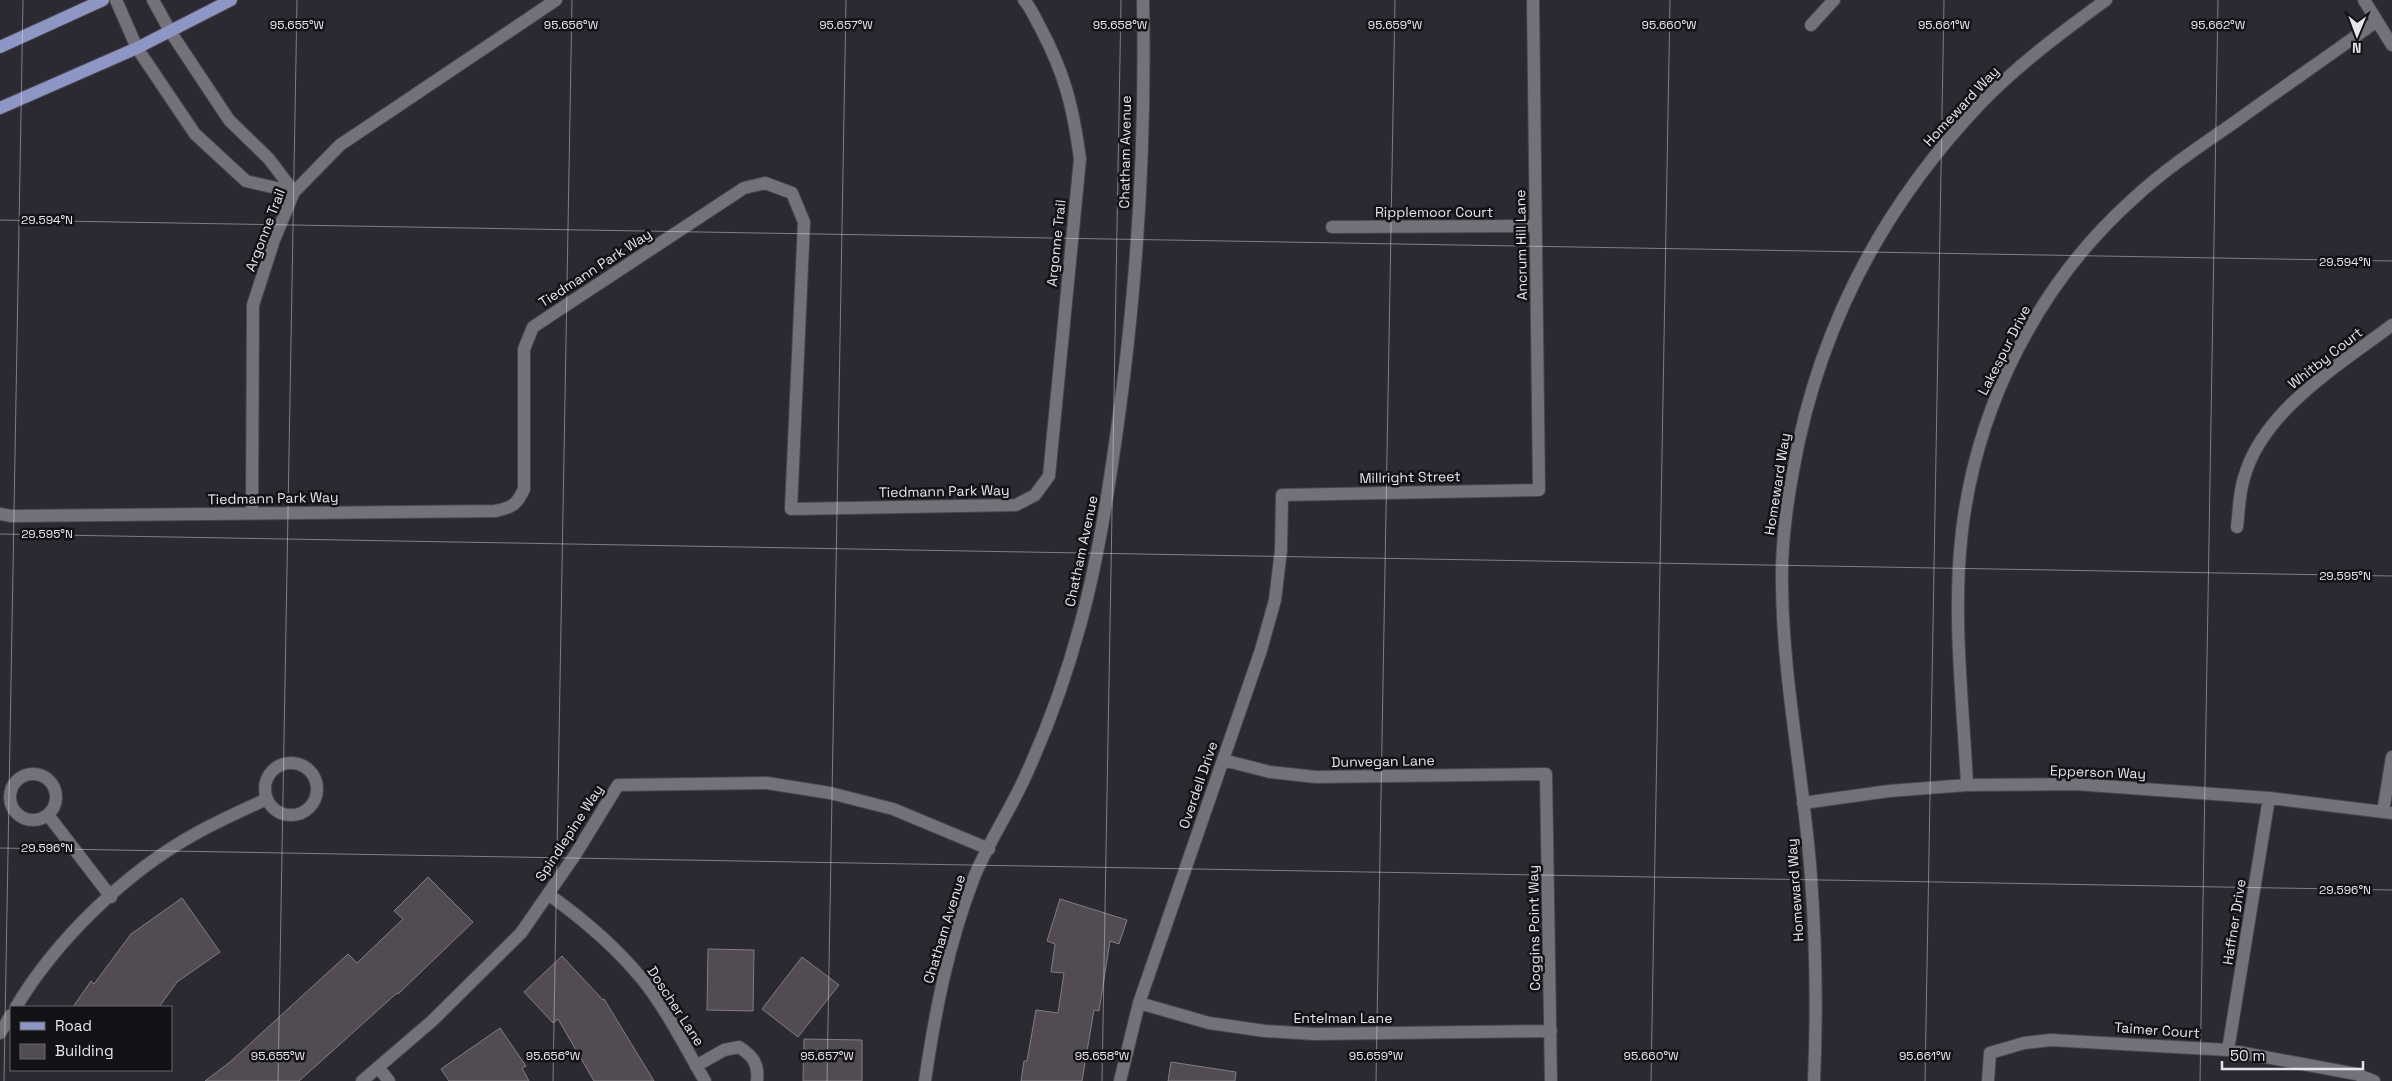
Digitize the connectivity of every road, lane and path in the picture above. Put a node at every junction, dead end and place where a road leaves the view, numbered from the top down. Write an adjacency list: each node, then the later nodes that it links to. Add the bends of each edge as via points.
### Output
1 (103, 0): 16 (main road)
2 (116, 0): 17 (street)
3 (153, 0): 14 (street)
4 (231, 0): 14 (main road)
5 (556, 0): 19 (street, Argonne Trail, via 340,145)
6 (1026, 0): 24 (street, Argonne Trail, via 1066,84 1080,159 1049,476)
7 (1143, 0): 38 (street, Chatham Avenue, via 1140,200 1129,344 1107,504 1081,623 1052,709 1026,775)
8 (1533, 0): 20 (street, Ancrum Hill Lane)
9 (1834, 0): 13 (street)
10 (2106, 0): 35 (street, Homeward Way, via 2014,72 1934,156 1877,238 1831,330 1798,443 1783,545 1785,662)
11 (2364, 0): 12 (street)
12 (2377, 21): 15 (street); 32 (street, Lakespur Drive, via 2184,158 2134,198 2103,227 2075,262 2038,312 2019,346 1979,444 1962,532 1960,648)
13 (1811, 25)
14 (170, 31): 17 (main road); 19 (street, via 229,120 269,159)
15 (2392, 46)
16 (0, 47)
17 (137, 48): 18 (main road); 19 (street, via 195,134 246,181)
18 (0, 108)
19 (294, 192): 26 (street, Argonne Trail, via 253,305)
20 (1536, 226): 21 (street, Ripplemoor Court); 23 (street, Ancrum Hill Lane)
21 (1332, 227)
22 (2392, 325): 28 (street, Whitby Court, via 2297,397 2263,436 2244,478)
23 (1539, 490): 25 (street, Millright Street)
24 (1034, 495): 26 (street, Tiedmann Park Way, via 1016,505 791,509 804,222 792,193 765,183 744,188 533,327 524,349 524,489 519,501 511,508 495,511)
25 (1282, 495): 30 (street, Overdell Drive, via 1281,550 1275,600)
26 (252, 512): 27 (street, Tiedmann Park Way)
27 (0, 514)
28 (2237, 527)
29 (2392, 757): 36 (street)
30 (1223, 760): 31 (street, Dunvegan Lane, via 1270,772 1316,777); 41 (street, Overdell Drive)
31 (1546, 774): 44 (street, Coggins Point Way)
32 (1967, 786): 33 (street, Epperson Way, via 2075,784); 35 (street, Epperson Way, via 1889,791)
33 (2268, 798): 36 (street, Epperson Way); 46 (street, Haffner Drive)
34 (267, 799): 34 (street, via 281,813 300,813 315,799 315,780 301,765 281,765 267,779); 40 (street, via 194,834)
35 (1803, 803): 56 (street, Homeward Way, via 1811,876 1815,975)
36 (2388, 812)
37 (48, 815): 40 (street)
38 (989, 849): 39 (street, Spindlepine Way, via 893,809 830,793 767,783 618,785); 53 (street, Chatham Avenue, via 974,877 954,937 935,1012)
39 (548, 894): 47 (street, Doscher Lane, via 582,918 643,980); 48 (street, Spindlepine Way, via 521,933 478,977)
40 (111, 896): 42 (street, via 77,926)
41 (1139, 1003): 44 (street, Entelman Lane, via 1209,1023 1265,1031 1314,1034); 54 (street, Overdell Drive)
42 (17, 1006)
43 (10, 1017): 45 (street)
44 (1550, 1031): 55 (street, Coggins Point Way)
45 (0, 1033)
46 (2228, 1050): 57 (street, Taimer Court, via 2078,1040 2024,1043 1990,1053); 58 (street, Taimer Court, via 2356,1074)
47 (696, 1066): 51 (street, Doscher Lane); 52 (street, via 724,1050 739,1047 751,1055 758,1066)
48 (378, 1067): 49 (street, Spindlepine Way); 50 (street)
49 (362, 1081)
50 (389, 1081)
51 (705, 1081)
52 (756, 1081)
53 (926, 1081)
54 (1120, 1081)
55 (1551, 1081)
56 (1814, 1081)
57 (1988, 1081)
58 (2374, 1081)

